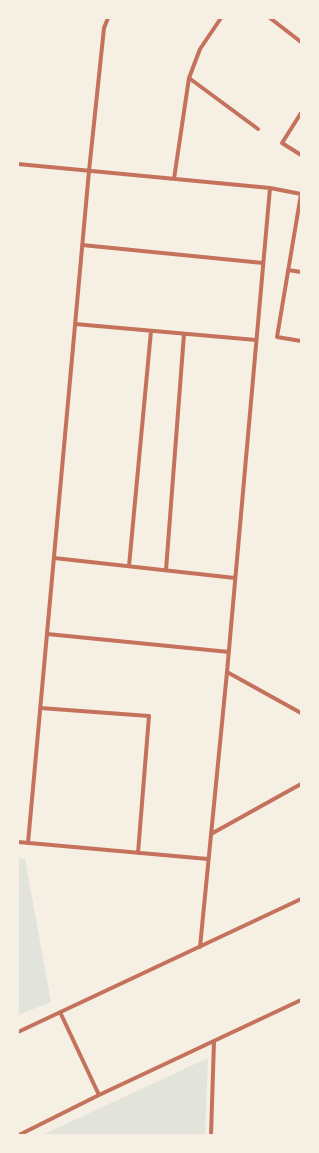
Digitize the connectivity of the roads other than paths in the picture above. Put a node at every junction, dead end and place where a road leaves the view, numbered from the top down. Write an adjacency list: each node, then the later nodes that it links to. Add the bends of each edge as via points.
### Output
1 (108, 18): 10 (street, via 104,28)
2 (221, 18): 5 (street, via 200,49)
3 (270, 18): 4 (street)
4 (301, 42)
5 (188, 78): 7 (street); 11 (street)
6 (301, 113): 8 (street, via 282,143)
7 (258, 129)
8 (301, 155)
9 (18, 164): 10 (street)
10 (89, 171): 11 (street); 14 (street)
11 (174, 179): 12 (street)
12 (270, 188): 13 (street); 15 (street)
13 (301, 194): 16 (street)
14 (82, 245): 15 (street); 18 (street)
15 (263, 262): 21 (street)
16 (288, 270): 17 (street); 22 (street, via 277,337)
17 (301, 272)
18 (75, 324): 19 (street); 23 (street)
19 (152, 331): 20 (street); 24 (street)
20 (184, 334): 21 (street); 25 (street)
21 (256, 340): 26 (street)
22 (301, 341)
23 (54, 558): 24 (street); 27 (street)
24 (129, 566): 25 (street)
25 (166, 570): 26 (street)
26 (235, 578): 28 (street)
27 (47, 634): 28 (street); 30 (street)
28 (229, 652): 29 (street)
29 (227, 672): 31 (street); 33 (street)
30 (40, 708): 35 (street); 36 (street, via 149,716)
31 (301, 713)
32 (301, 784): 33 (street)
33 (211, 834): 37 (street)
34 (18, 842): 35 (street)
35 (28, 843): 36 (street)
36 (138, 853): 37 (street)
37 (208, 859): 39 (street)
38 (301, 899): 39 (street)
39 (200, 947): 41 (street)
40 (301, 1000): 43 (street)
41 (60, 1012): 42 (street); 44 (street)
42 (18, 1032)
43 (214, 1041): 44 (street); 46 (street)
44 (99, 1095): 45 (street)
45 (19, 1135)
46 (211, 1135)

